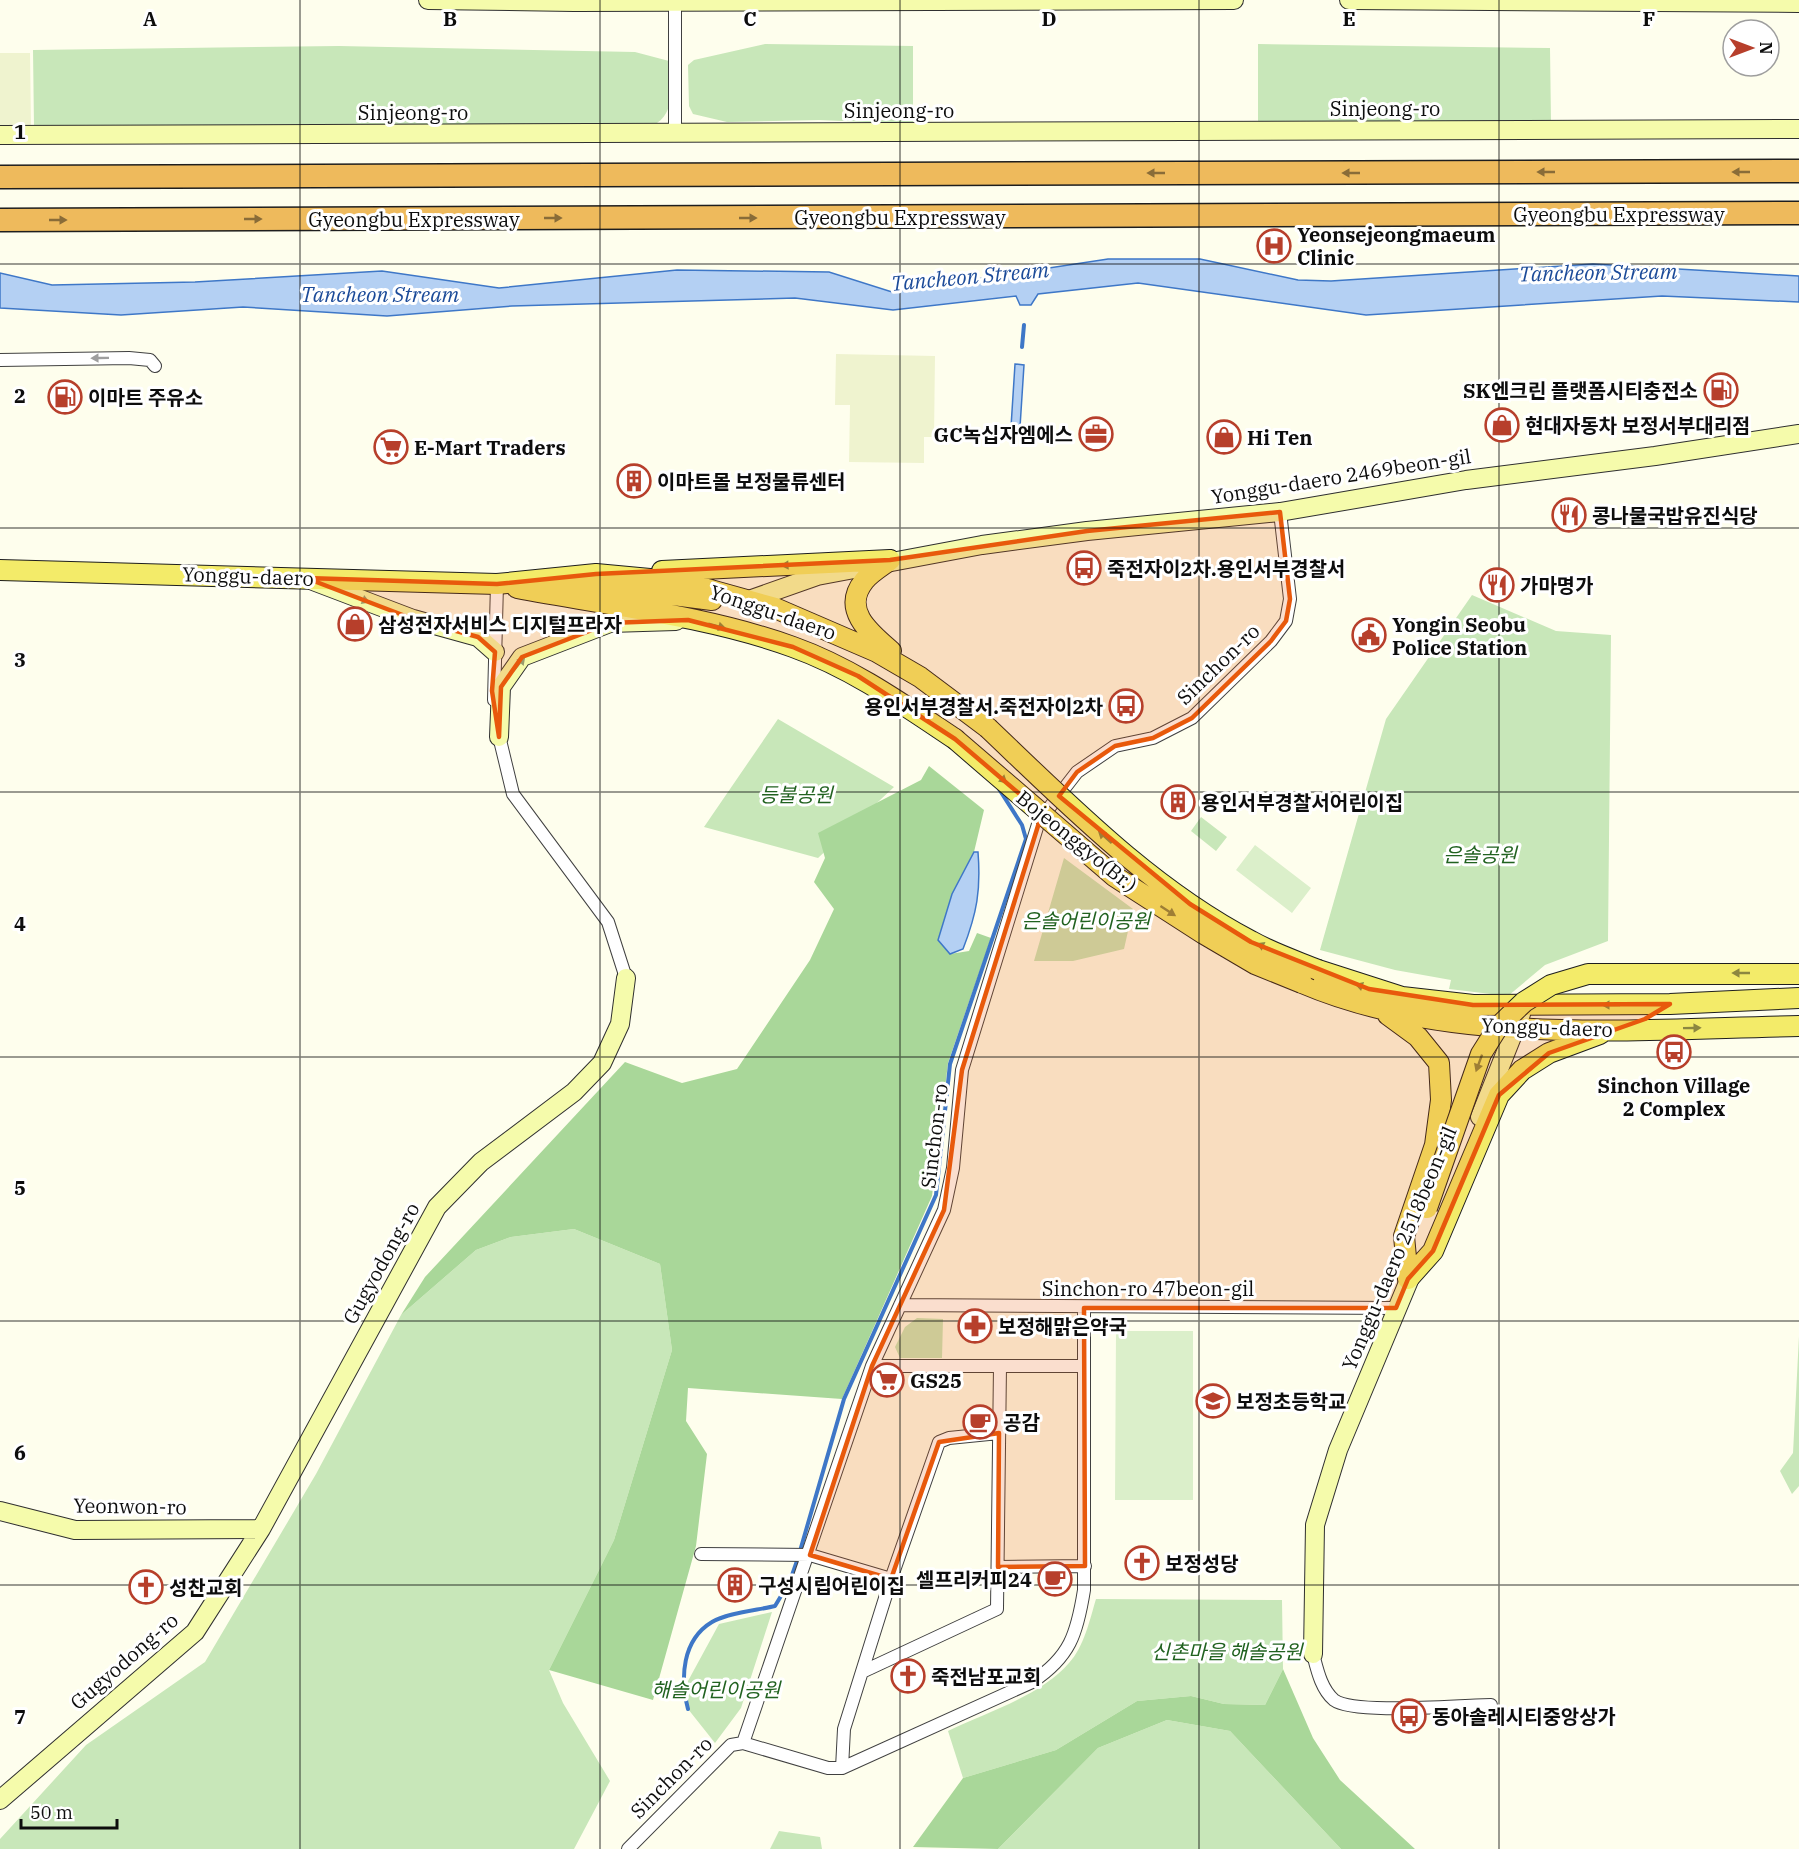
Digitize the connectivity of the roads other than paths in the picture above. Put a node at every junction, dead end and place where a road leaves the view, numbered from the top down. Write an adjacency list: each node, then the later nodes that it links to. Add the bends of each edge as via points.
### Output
1 (428, 0): 4 (street)
2 (1234, 0): 8 (street)
3 (1349, 0): 9 (street)
4 (576, 1): 5 (street)
5 (675, 1): 6 (street); 11 (street)
6 (775, 1): 7 (street)
7 (1015, 1): 8 (street)
8 (1148, 1)
9 (1799, 3)
10 (1799, 129): 11 (street, Sinjeong-ro)
11 (675, 134): 12 (street, Sinjeong-ro)
12 (0, 135)
13 (1799, 171): 14 (highway, one-way to 14)
14 (0, 177)
15 (1799, 213): 16 (highway, Gyeongbu Expressway, one-way to 15)
16 (0, 220)
17 (0, 360): 18 (street, one-way to 17, via 150,360 129,358)
18 (155, 366)
19 (1799, 434): 20 (street, Yonggu-daero 2469beon-gil, via 1466,480)
20 (1280, 512): 21 (street, Yonggu-daero 2469beon-gil, via 1088,531); 49 (street, Sinchon-ro, via 1290,599 1286,621 1271,641 1192,718 1153,738 1115,746 1077,772 1039,820 962,1070 953,1168 944,1210)
21 (890, 560): 23 (main road, one-way to 23); 27 (street, Yonggu-daero 2469beon-gil, via 817,576); 30 (main road, via 864,580 855,601 862,625)
22 (0, 570): 24 (main road, Yonggu-daero)
23 (596, 574): 25 (main road, Yonggu-daero); 27 (main road, Yonggu-daero, via 681,582)
24 (306, 578): 25 (main road, Yonggu-daero); 29 (street, one-way to 29, via 413,620 478,637)
25 (497, 584): 26 (main road, Yonggu-daero); 27 (main road); 29 (street, Gugyodong-ro)
26 (577, 600): 27 (main road, via 707,608); 28 (main road, Yonggu-daero)
27 (749, 600): 30 (main road, Yonggu-daero, via 847,638)
28 (688, 620): 32 (street, one-way to 28, via 501,687 522,657 610,624); 33 (main road, Yonggu-daero, one-way to 33, via 793,646 858,676)
29 (495, 652): 32 (street, Gugyodong-ro, via 492,691)
30 (920, 677): 31 (main road, Yonggu-daero)
31 (988, 728): 34 (main road, Bojeonggyo(Br.), one-way to 31, bridge, via 1251,942 1190,904 1120,850)
32 (499, 737): 36 (street, Gugyodong-ro, via 513,794 608,922)
33 (955, 739): 37 (main road, Bojeonggyo(Br.), one-way to 37, bridge, via 1114,876 1255,964)
34 (1318, 970): 39 (main road, Yonggu-daero, one-way to 34, via 1369,989)
35 (1799, 974): 48 (main road, one-way to 48, bridge, via 1588,974 1551,985 1524,1002 1498,1027 1482,1054 1413,1244)
36 (626, 978): 57 (street, Gugyodong-ro, via 620,1024 602,1063 574,1092 481,1162 437,1207)
37 (1302, 983): 42 (main road, Yonggu-daero)
38 (1799, 998): 40 (main road, Yonggu-daero)
39 (1444, 1003): 41 (main road, Yonggu-daero); 42 (main road, via 1451,1012 1444,1016)
40 (1670, 1004): 41 (main road, Yonggu-daero, one-way to 41); 46 (main road, via 1645,1019 1576,1021)
41 (1526, 1005): 45 (street, Yonggu-daero 2518beon-gil)
42 (1363, 1006): 43 (main road, Yonggu-daero)
43 (1384, 1012): 45 (main road, Yonggu-daero); 48 (main road, via 1418,1037 1439,1063 1441,1100 1435,1145 1404,1236)
44 (1799, 1026): 47 (main road, Yonggu-daero, one-way to 44)
45 (1516, 1027): 46 (main road, Yonggu-daero); 48 (street, Yonggu-daero 2518beon-gil, via 1430,1240)
46 (1577, 1029): 47 (main road, Yonggu-daero)
47 (1612, 1029): 48 (main road, via 1549,1053 1522,1070 1499,1095 1433,1251)
48 (1408, 1279): 51 (street, Yonggu-daero 2518beon-gil)
49 (900, 1305): 50 (street, Sinchon-ro 47beon-gil); 52 (street, Sinchon-ro)
50 (1084, 1308): 51 (street, Sinchon-ro 47beon-gil); 54 (street)
51 (1396, 1308): 63 (street, Yonggu-daero 2518beon-gil, via 1338,1450 1315,1525)
52 (872, 1366): 53 (street); 59 (street, Sinchon-ro)
53 (1000, 1366): 54 (street); 55 (street)
54 (1084, 1366): 60 (street)
55 (999, 1433): 61 (street); 62 (street, via 950,1437 939,1442)
56 (0, 1511): 57 (street, Yeonwon-ro, via 75,1530)
57 (261, 1529): 68 (street, Gugyodong-ro, via 195,1632)
58 (701, 1554): 59 (street)
59 (810, 1554): 62 (street); 66 (street, Sinchon-ro)
60 (1085, 1566): 61 (street); 67 (street, via 1079,1622 1070,1646 1052,1668 1032,1682)
61 (998, 1567): 64 (street, via 997,1609)
62 (891, 1579): 64 (street)
63 (1313, 1654): 65 (street, via 1321,1681 1334,1700 1359,1708)
64 (862, 1672): 67 (street, via 844,1729)
65 (1491, 1705)
66 (743, 1743): 67 (street, via 828,1768); 69 (street, Sinchon-ro, via 730,1745)
67 (842, 1768)
68 (0, 1800)
69 (628, 1849)

